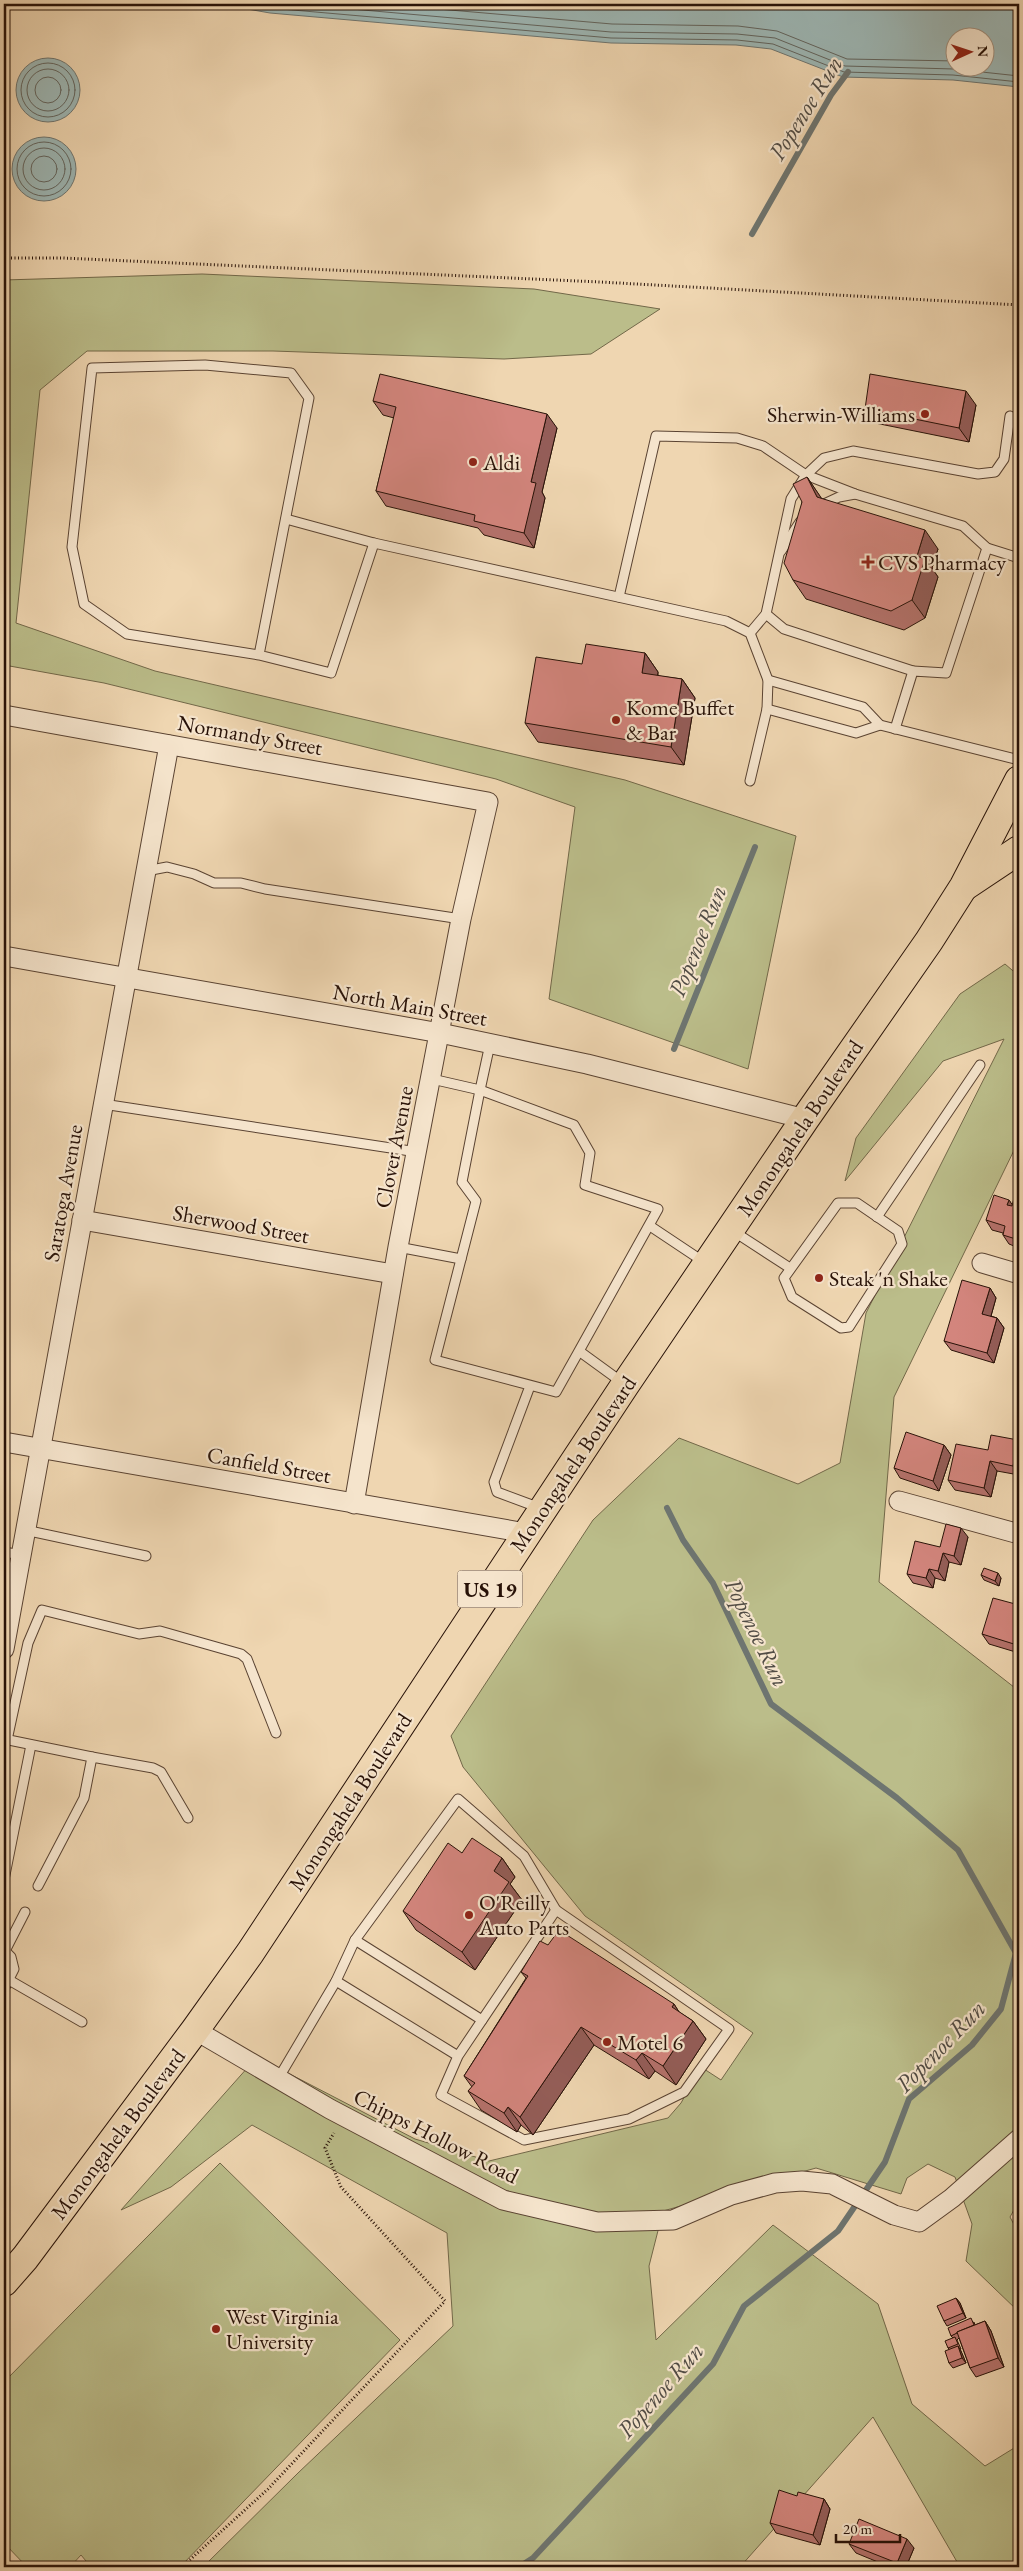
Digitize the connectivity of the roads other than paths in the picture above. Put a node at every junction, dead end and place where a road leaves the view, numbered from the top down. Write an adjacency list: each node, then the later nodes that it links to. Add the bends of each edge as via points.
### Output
1 (1010, 416): 2 (lane, via 1004,459 995,472 978,474 853,451 824,458)
2 (806, 475): 3 (lane); 9 (lane, via 791,499); 11 (lane, via 763,446 737,438 656,436)
3 (855, 494): 4 (lane); 8 (lane, via 962,526)
4 (824, 504)
5 (805, 517): 9 (lane)
6 (286, 519): 7 (lane); 14 (lane); 14 (lane, via 309,398 291,373 205,365 92,368 72,547 84,604 128,634)
7 (374, 543): 11 (lane); 14 (lane, via 331,672)
8 (987, 548): 10 (lane); 15 (lane, via 946,672)
9 (776, 558): 12 (lane)
10 (1019, 558)
11 (619, 597): 13 (lane, via 726,621)
12 (766, 614): 13 (lane); 15 (lane, via 784,629)
13 (750, 633): 16 (lane)
14 (259, 655)
15 (913, 671): 20 (lane)
16 (768, 680): 17 (lane); 19 (lane, via 863,707)
17 (767, 709): 19 (lane, via 856,733); 24 (lane)
18 (4, 715): 21 (street, Normandy Street)
19 (880, 725): 20 (lane)
20 (895, 729): 22 (lane)
21 (169, 745): 25 (street, Normandy Street); 27 (street, Saratoga Avenue)
22 (1019, 760)
23 (1019, 780): 28 (main road, Monongahela Boulevard / US 19)
24 (750, 781)
25 (488, 802): 29 (street, Clover Avenue)
26 (1019, 850): 28 (main road)
27 (146, 871): 29 (lane, via 167,867 214,883 241,883); 31 (street, Saratoga Avenue)
28 (964, 886): 38 (main road, Monongahela Boulevard / US 19)
29 (461, 919): 32 (street, Clover Avenue)
30 (4, 956): 31 (street, North Main Street)
31 (126, 979): 32 (street, North Main Street); 37 (street, Saratoga Avenue)
32 (440, 1033): 33 (street, North Main Street); 35 (street, Clover Avenue)
33 (490, 1044): 36 (lane); 38 (street, North Main Street, via 587,1064)
34 (980, 1065): 40 (lane)
35 (432, 1079): 36 (lane); 39 (street, Clover Avenue)
36 (480, 1090): 42 (lane, via 574,1125 590,1153 585,1185 658,1210); 45 (lane, via 462,1182 476,1201)
37 (103, 1104): 39 (lane); 41 (street, Saratoga Avenue)
38 (805, 1118): 43 (main road, Monongahela Boulevard / US 19)
39 (417, 1152): 44 (street, Clover Avenue)
40 (877, 1217): 48 (lane, via 857,1203 838,1203); 48 (lane, via 898,1231 902,1244 850,1327 841,1328 792,1297 784,1278)
41 (82, 1220): 49 (street, Sherwood Street); 55 (street, Saratoga Avenue)
42 (650, 1226): 47 (lane); 51 (lane)
43 (731, 1229): 47 (main road, Monongahela Boulevard / US 19); 48 (lane)
44 (398, 1247): 45 (lane); 49 (street, Clover Avenue)
45 (461, 1259): 53 (lane, via 435,1360)
46 (982, 1263): 50 (street)
47 (707, 1264): 52 (main road, Monongahela Boulevard / US 19)
48 (790, 1268)
49 (393, 1274): 57 (street, Clover Avenue)
50 (1019, 1274)
51 (579, 1351): 52 (lane); 53 (lane, via 556,1392)
52 (625, 1385): 58 (main road, Monongahela Boulevard / US 19)
53 (530, 1386): 58 (lane, via 494,1482 497,1492)
54 (4, 1442): 55 (street, Canfield Street)
55 (40, 1448): 57 (street, Canfield Street); 59 (street, Saratoga Avenue)
56 (898, 1501): 61 (street)
57 (354, 1504): 60 (street, Canfield Street)
58 (542, 1509): 60 (main road, Monongahela Boulevard / US 19)
59 (25, 1530): 62 (street, Saratoga Avenue); 63 (lane)
60 (526, 1533): 81 (main road, Monongahela Boulevard / US 19, via 255,1945)
61 (1019, 1534)
62 (12, 1553): 64 (street, Saratoga Avenue)
63 (146, 1556)
64 (4, 1649)
65 (276, 1733): 66 (lane, via 247,1659 241,1654 160,1630 139,1634 42,1610 28,1643)
66 (5, 1740): 67 (lane)
67 (31, 1745): 68 (lane); 70 (lane)
68 (92, 1758): 69 (lane, via 161,1772); 71 (lane, via 84,1798)
69 (188, 1818)
70 (4, 1880)
71 (38, 1886)
72 (556, 1910): 74 (lane, via 524,1856 458,1799); 79 (lane); 82 (lane, via 729,2030 684,2092 629,2119 524,2140 441,2094)
73 (25, 1912): 75 (lane)
74 (356, 1940): 77 (lane); 79 (lane)
75 (4, 1950): 76 (lane, via 14,1963)
76 (9, 1980): 78 (lane); 80 (lane)
77 (336, 1981): 82 (lane); 83 (lane)
78 (4, 1989)
79 (482, 2020): 82 (lane)
80 (82, 2022)
81 (195, 2030): 83 (street, Chipps Hollow Road); 85 (main road, Monongahela Boulevard / US 19)
82 (458, 2056)
83 (278, 2079): 84 (street, Chipps Hollow Road, via 503,2200 597,2222 673,2220 731,2195 775,2183 802,2181 832,2184 894,2215 919,2222 952,2198)
84 (1019, 2139)
85 (4, 2282)

